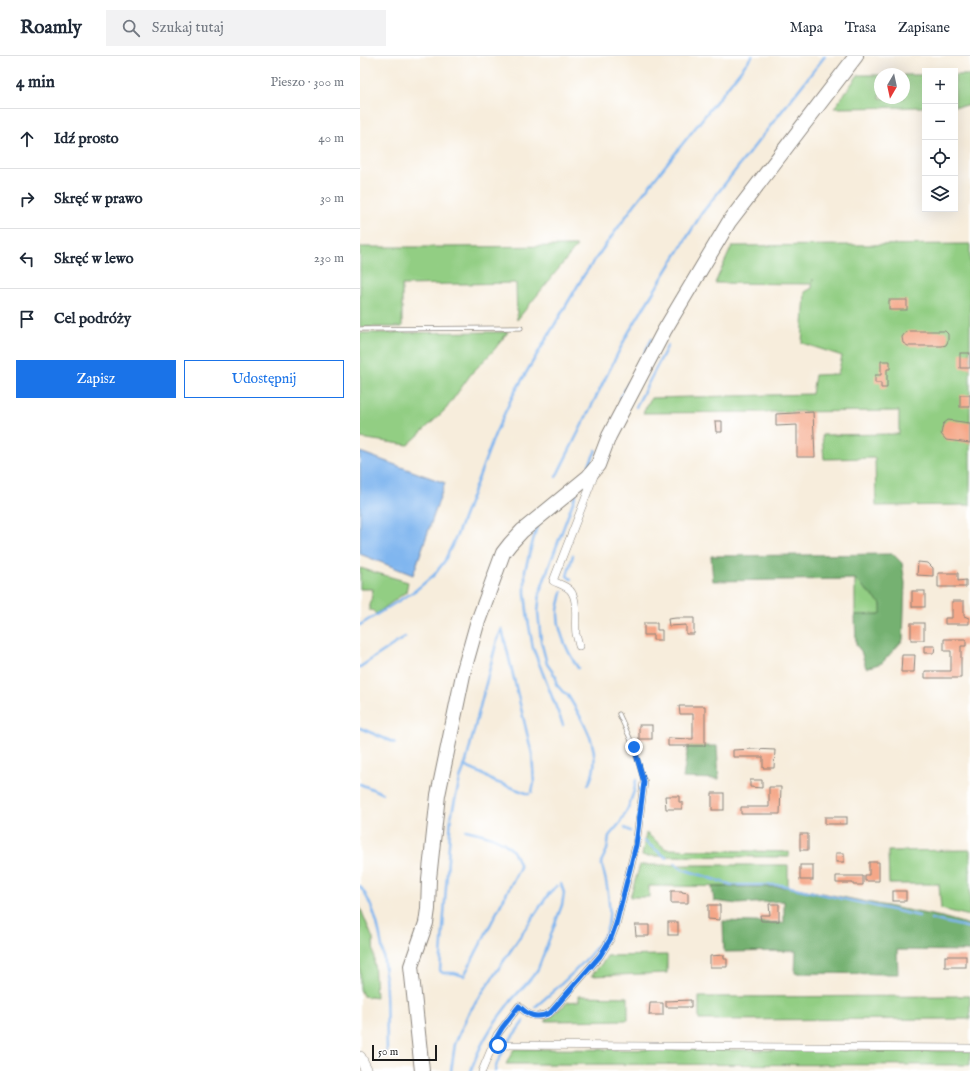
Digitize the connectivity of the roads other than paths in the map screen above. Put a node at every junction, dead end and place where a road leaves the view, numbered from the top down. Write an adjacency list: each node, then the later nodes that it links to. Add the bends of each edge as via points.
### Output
1 (856, 56): 4 (highway, via 729,222 664,331 609,436)
2 (521, 328): 3 (lane)
3 (360, 329)
4 (598, 465): 5 (street, via 553,581 570,590 573,595); 12 (highway, via 588,477 522,531 502,553 477,624 464,670 438,796 428,879 426,923 411,966)
5 (578, 646)
6 (619, 714): 7 (lane, via 634,747)
7 (644, 782): 8 (street, via 636,845 611,938 600,956 550,1013 533,1016 519,1006)
8 (492, 1045): 9 (street); 13 (street)
9 (970, 1048)
10 (360, 1057): 11 (main road)
11 (367, 1071)
12 (422, 1071)
13 (482, 1071)

